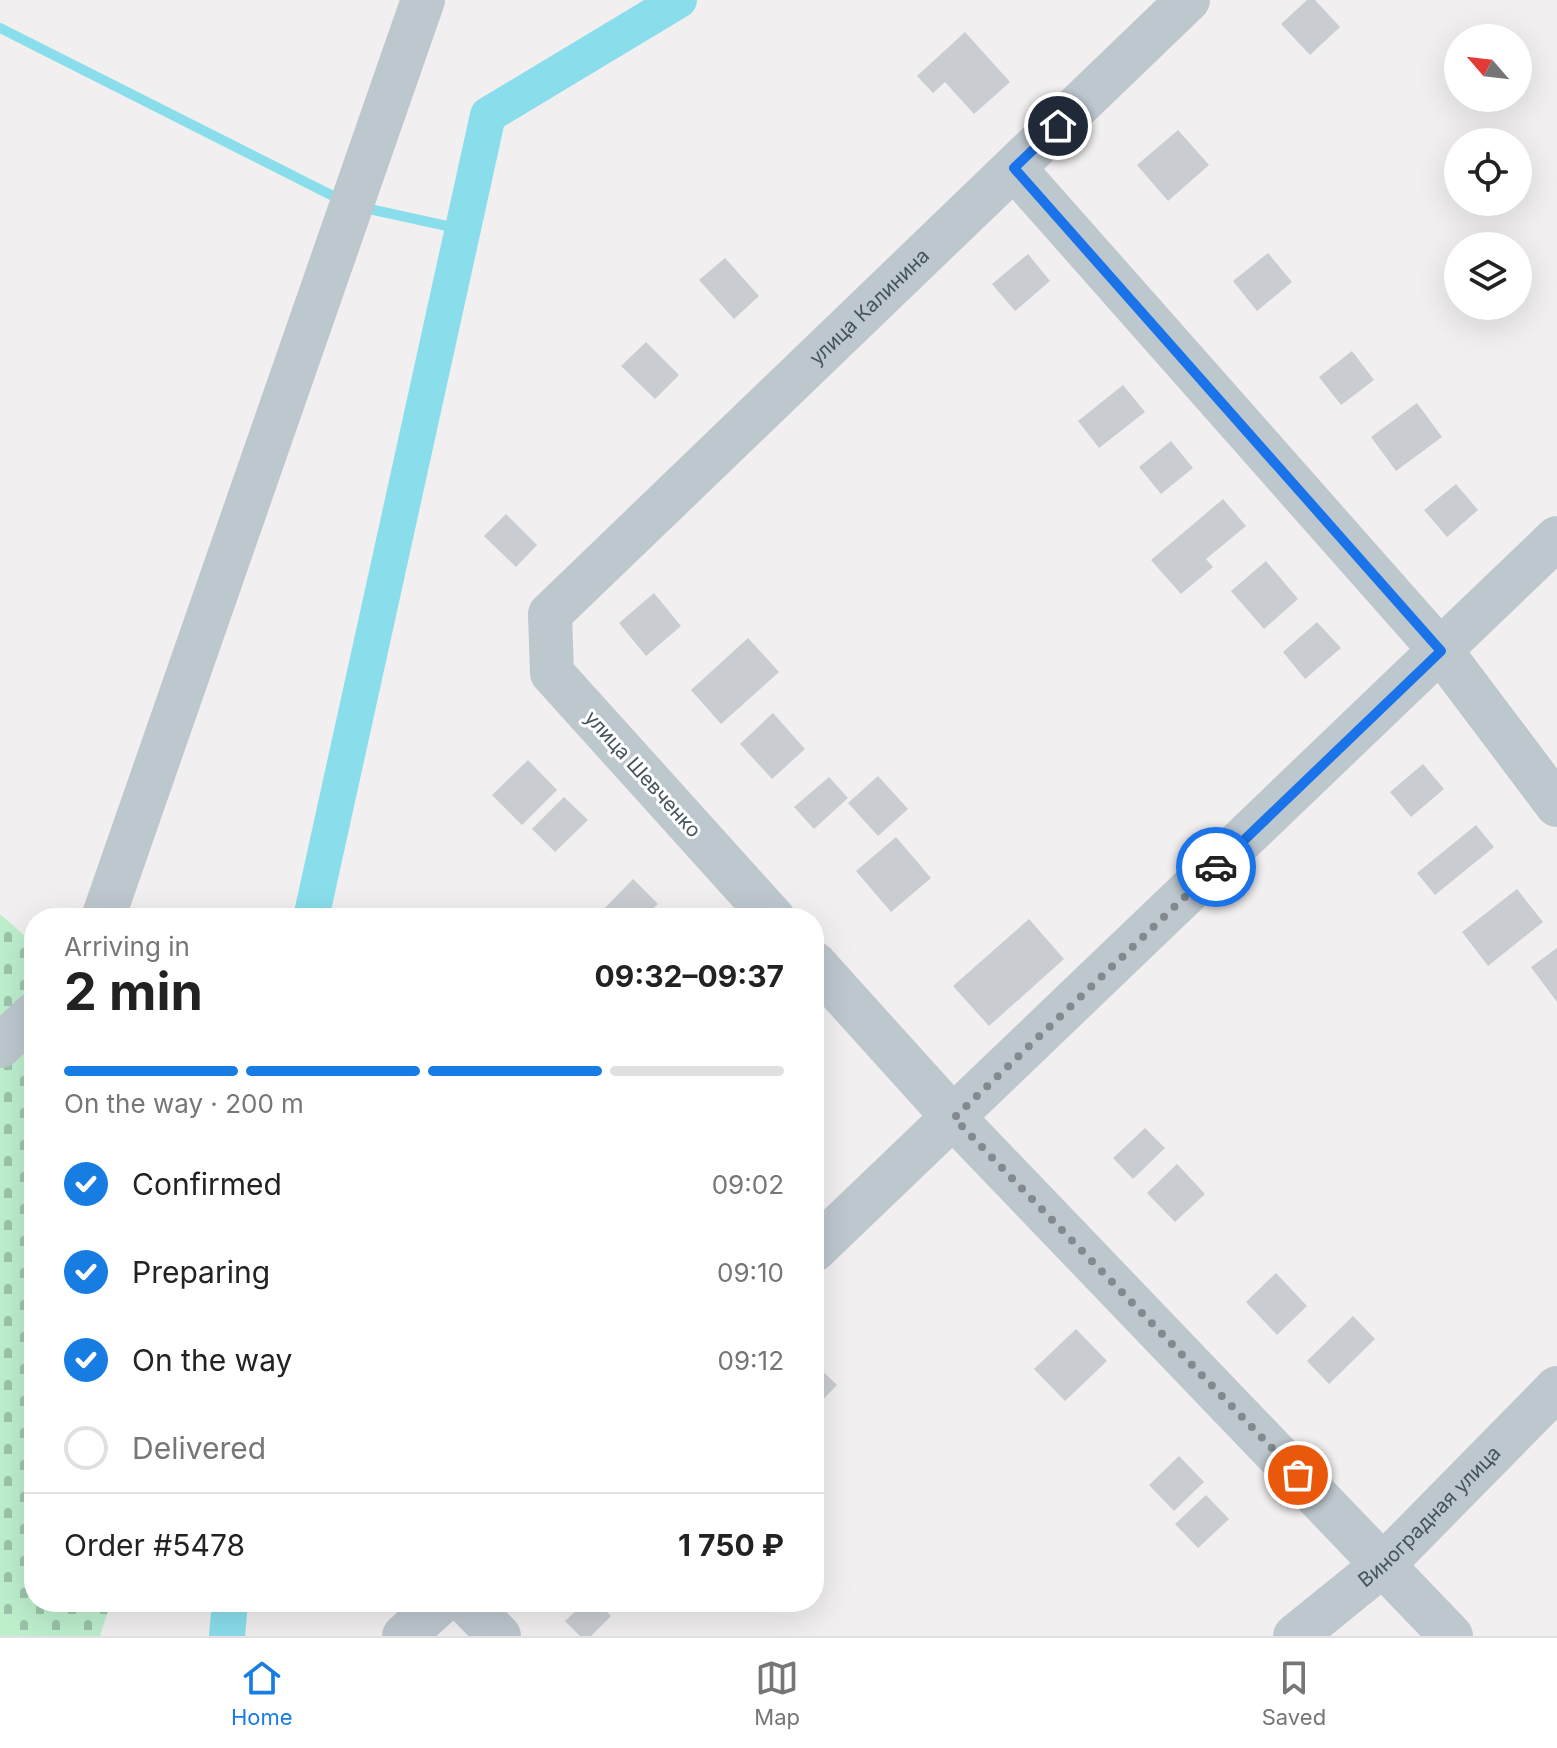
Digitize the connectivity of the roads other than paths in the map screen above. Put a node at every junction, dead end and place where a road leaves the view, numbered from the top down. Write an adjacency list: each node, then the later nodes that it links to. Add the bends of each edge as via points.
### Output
1 (423, 0): 8 (street)
2 (1188, 0): 3 (street, улица Калинина)
3 (1014, 168): 5 (street, улица Калинина); 6 (street)
4 (1557, 538): 6 (street)
5 (550, 614): 9 (street, улица Шевченко, via 552,673)
6 (1441, 651): 7 (street); 13 (street)
7 (1557, 805)
8 (106, 908)
9 (764, 908)
10 (824, 974): 13 (street)
11 (24, 1023): 12 (street)
12 (0, 1046)
13 (954, 1118): 14 (street); 16 (street)
14 (824, 1241)
15 (1557, 1388): 16 (street, Виноградная улица)
16 (1384, 1564): 21 (street, Виноградная улица); 22 (street)
17 (430, 1612): 19 (street)
18 (476, 1612): 20 (street)
19 (404, 1636)
20 (499, 1636)
21 (1295, 1636)
22 (1451, 1636)

